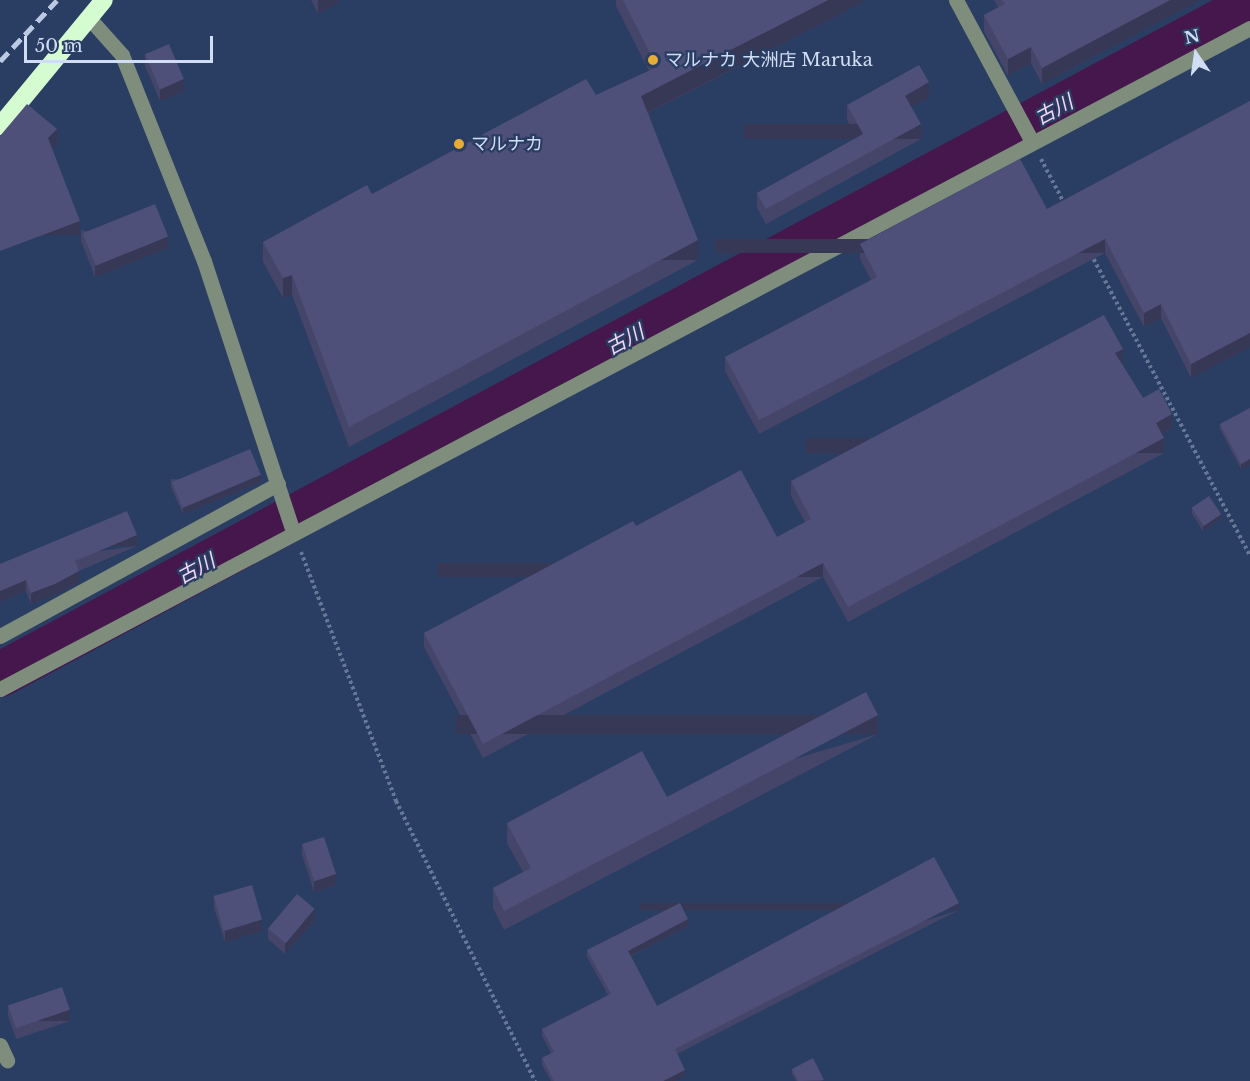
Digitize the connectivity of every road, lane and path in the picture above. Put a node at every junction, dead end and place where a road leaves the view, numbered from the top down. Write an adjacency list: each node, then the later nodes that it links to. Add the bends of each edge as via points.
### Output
1 (104, 0): 3 (highway)
2 (956, 0): 6 (street)
3 (89, 18): 5 (highway); 9 (street, via 122,55 204,261)
4 (1250, 28): 6 (street)
5 (0, 126)
6 (1032, 142): 7 (path); 10 (street)
7 (1066, 206)
8 (1088, 248): 11 (path)
9 (280, 491): 10 (street); 12 (street)
10 (291, 528): 13 (street); 16 (path, via 396,801)
11 (1250, 555)
12 (0, 636)
13 (0, 689)
14 (0, 1045): 15 (street)
15 (8, 1060)
16 (535, 1081)

